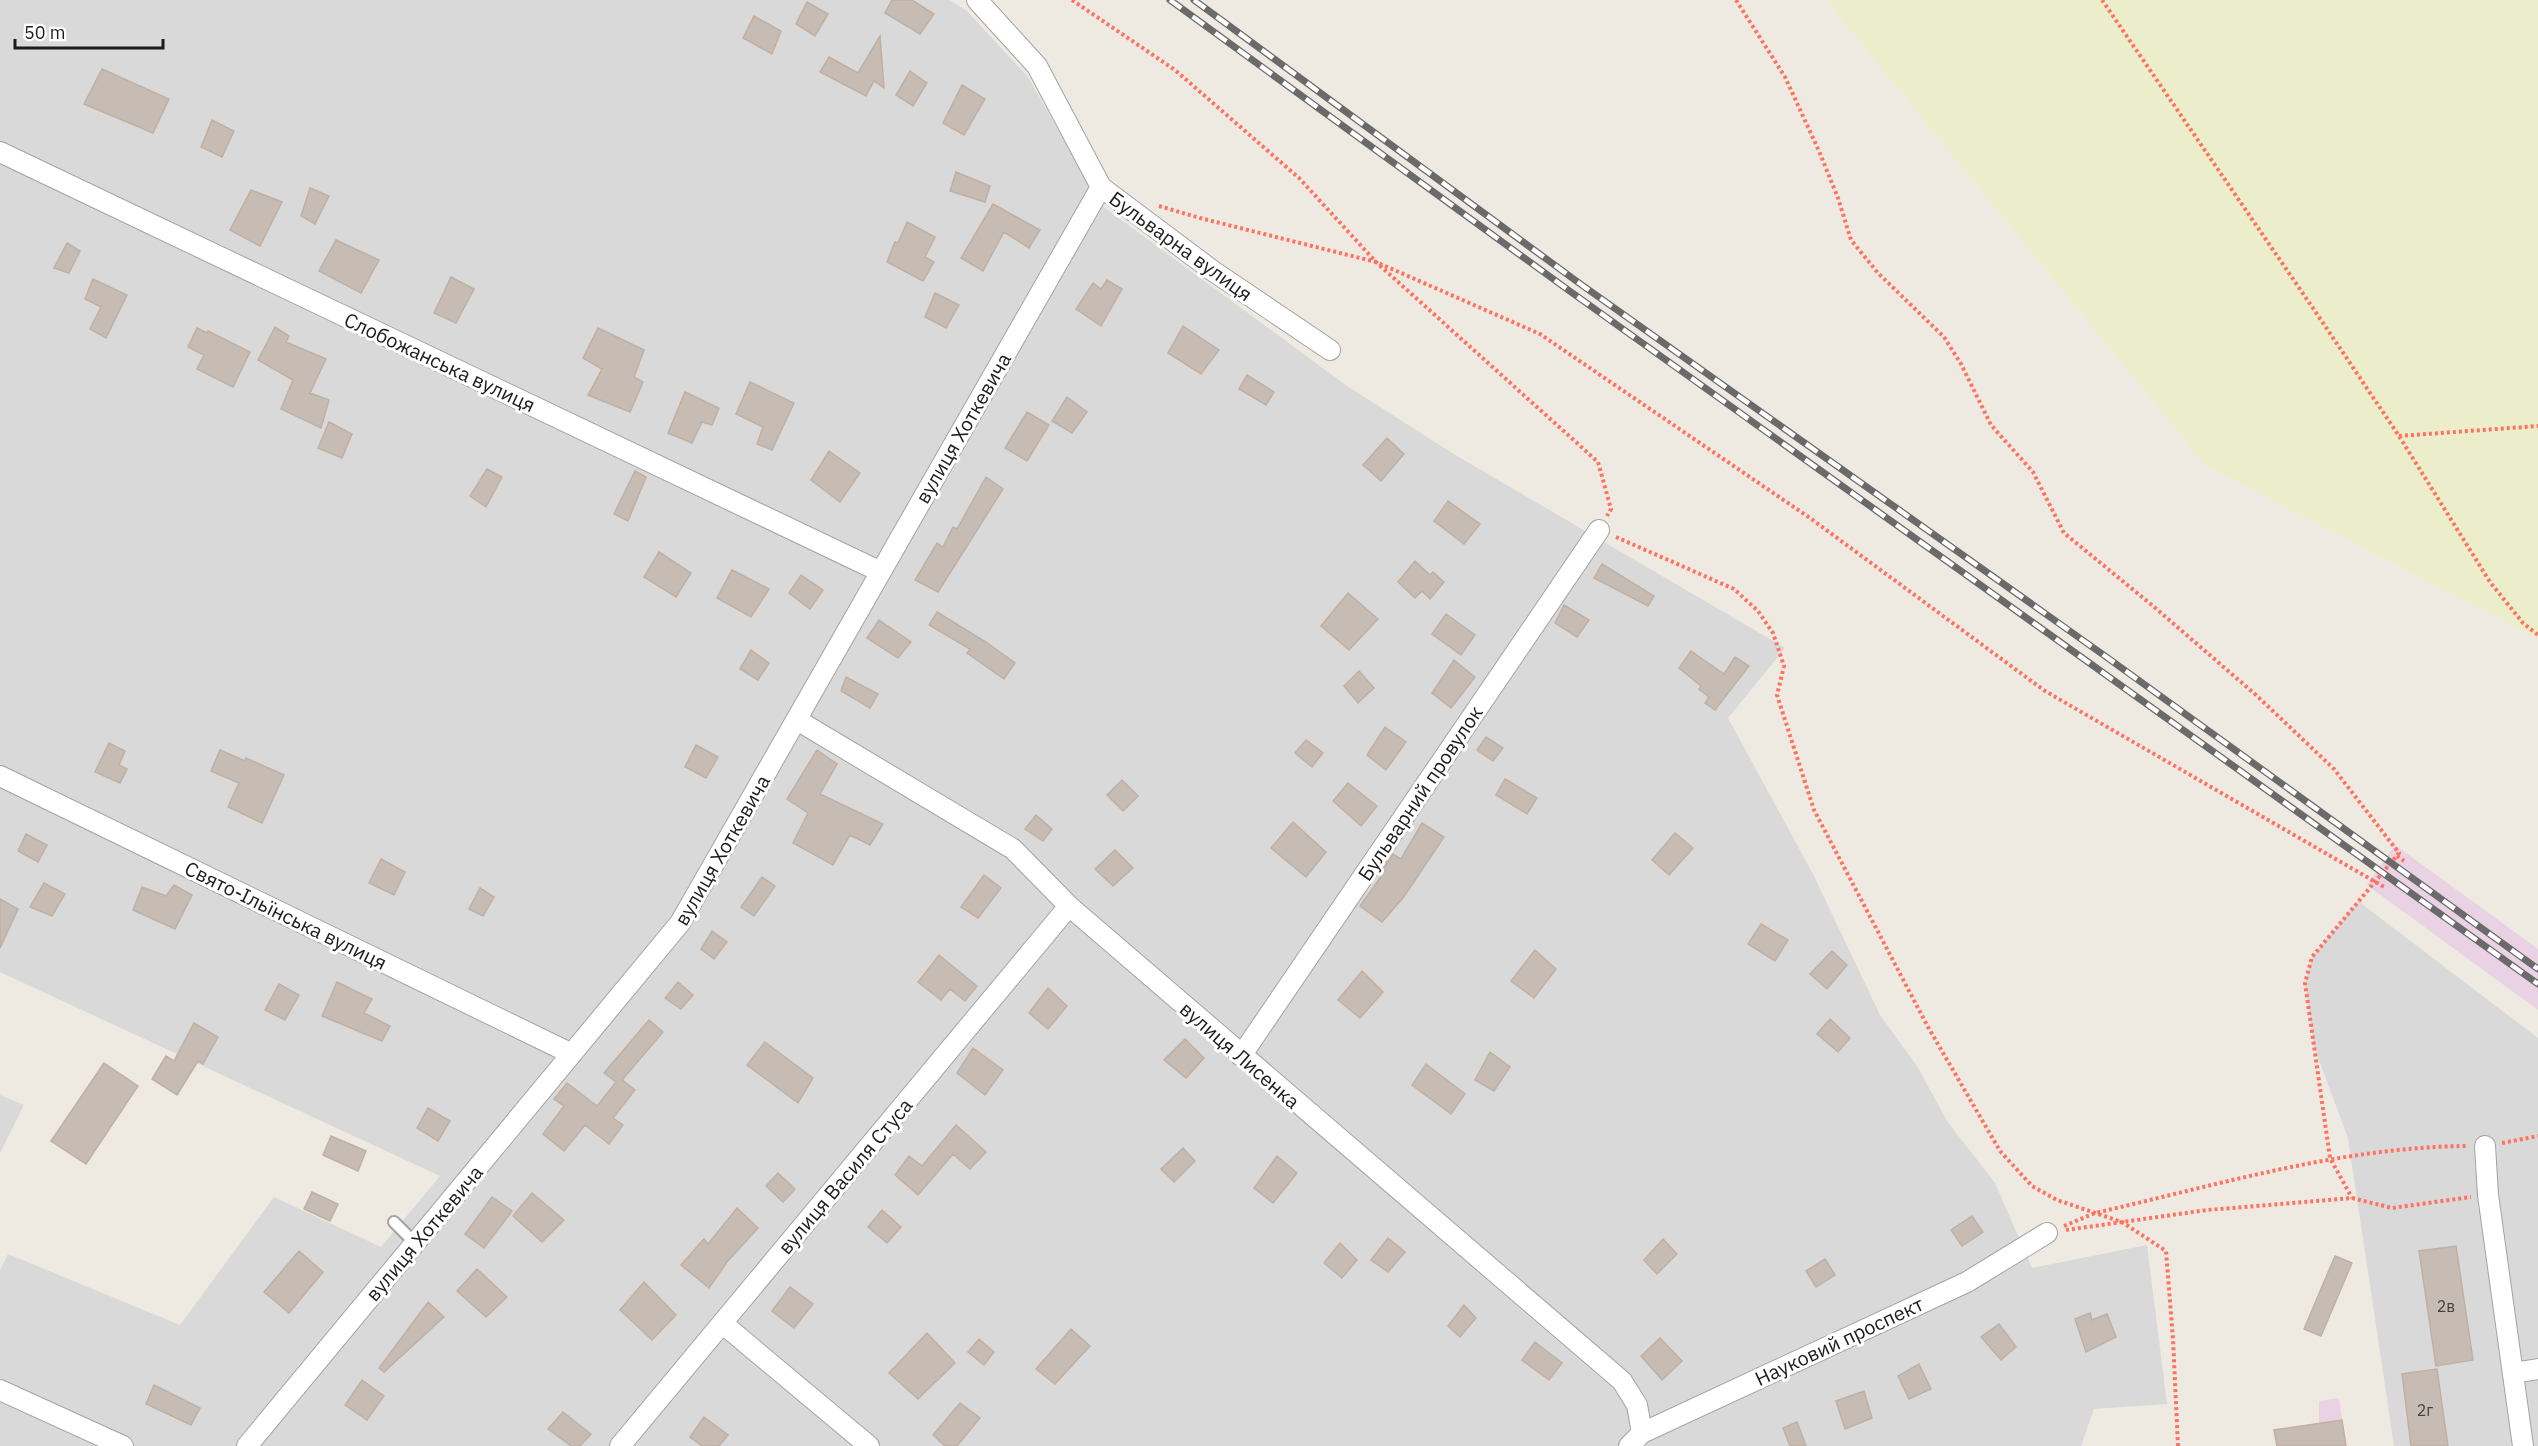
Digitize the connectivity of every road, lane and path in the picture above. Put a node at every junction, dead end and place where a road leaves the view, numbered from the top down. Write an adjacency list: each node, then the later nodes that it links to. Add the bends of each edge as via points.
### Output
1 (977, 0): 6 (street, Бульварна вулиця, via 1037,66)
2 (1072, 0): 8 (path, via 1184,78 1299,178)
3 (1736, 0): 17 (path, via 1785,77 1820,151 1851,240 1878,273 1944,337 1991,425 2033,472 2064,533 2256,695 2334,769 2399,853)
4 (2102, 0): 11 (path)
5 (0, 152): 13 (street, Слобожанська вулиця)
6 (1101, 188): 9 (street, Бульварна вулиця); 13 (street, вулиця Хоткевича)
7 (1156, 204): 8 (path)
8 (1376, 262): 12 (path, via 1598,462 1611,509); 19 (path, via 1540,334 1810,518 2045,691)
9 (1329, 350)
10 (2538, 426): 11 (path)
11 (2399, 436): 14 (path, via 2490,582 2523,623)
12 (1599, 530): 23 (street, Бульварний провулок); 29 (path, via 1734,589 1763,618 1773,633 1784,666 1777,695 1814,810 1928,1027 2000,1151 2032,1186 2057,1200)
13 (881, 572): 15 (street, вулиця Хоткевича)
14 (2538, 635)
15 (797, 720): 21 (street, вулиця Лисенка, via 1013,849); 22 (street, вулиця Хоткевича, via 680,924)
16 (0, 776): 22 (street, Свято-Ільїнська вулиця)
17 (2397, 856): 18 (path); 19 (path)
18 (2404, 861)
19 (2376, 882): 20 (path); 26 (path, via 2312,957 2305,983)
20 (2386, 888)
21 (1069, 906): 23 (street, вулиця Лисенка); 34 (street, вулиця Василя Стуса)
22 (572, 1054): 33 (street, вулиця Хоткевича)
23 (1241, 1056): 38 (street, вулиця Лисенка, via 1622,1381 1637,1405)
24 (2538, 1136): 25 (path)
25 (2485, 1146): 26 (path, via 2419,1147); 27 (street)
26 (2330, 1158): 28 (path); 29 (path)
27 (2488, 1195): 28 (path, via 2392,1208); 36 (street)
28 (2352, 1198): 31 (path, via 2207,1210)
29 (2095, 1213): 31 (path); 32 (path)
30 (394, 1222): 33 (lane)
31 (2122, 1222): 32 (path); 43 (path, via 2166,1251)
32 (2047, 1233): 38 (street, Науковий проспект, via 1967,1282)
33 (415, 1243): 40 (street, вулиця Хоткевича)
34 (722, 1323): 41 (street, вулиця Василя Стуса); 42 (street)
35 (2538, 1369): 36 (street)
36 (2513, 1373): 44 (street)
37 (0, 1390): 39 (street)
38 (1635, 1440)
39 (123, 1446)
40 (247, 1446)
41 (620, 1446)
42 (869, 1446)
43 (2178, 1446)
44 (2523, 1446)

